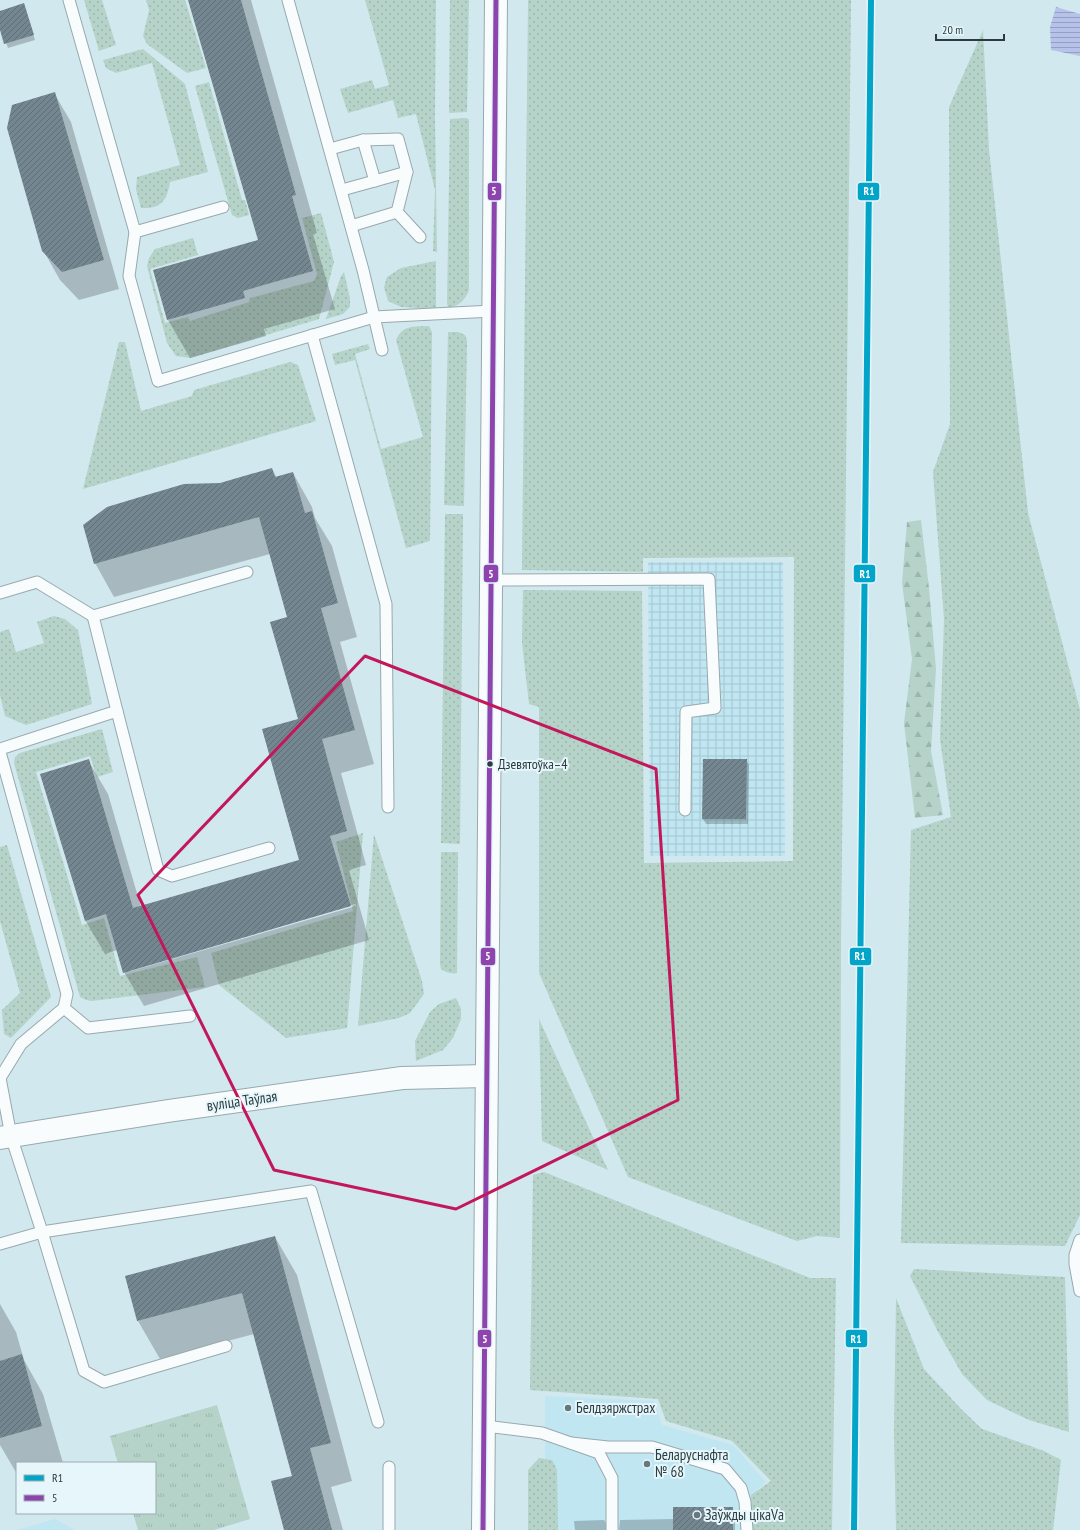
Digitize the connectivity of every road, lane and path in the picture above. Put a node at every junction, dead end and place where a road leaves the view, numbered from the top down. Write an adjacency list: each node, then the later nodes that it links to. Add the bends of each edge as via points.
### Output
1 (69, 0): 12 (lane)
2 (288, 0): 5 (lane)
3 (496, 0): 14 (main road)
4 (363, 140): 5 (lane); 6 (lane, via 398,139); 7 (lane)
5 (330, 149): 8 (lane)
6 (407, 172): 7 (lane); 10 (lane)
7 (374, 181): 8 (lane)
8 (342, 190): 11 (lane)
9 (223, 206): 12 (lane)
10 (397, 212): 11 (lane); 13 (lane)
11 (351, 226): 15 (lane)
12 (135, 232): 16 (lane, via 129,276 158,381)
13 (420, 237)
14 (493, 311): 15 (lane); 19 (main road)
15 (374, 317): 16 (lane); 17 (lane)
16 (312, 335): 24 (lane, via 386,604)
17 (382, 350)
18 (246, 572): 21 (lane)
19 (491, 580): 25 (lane, via 709,579 716,708 686,712); 29 (main road)
20 (0, 593): 21 (lane, via 37,582)
21 (93, 616): 22 (lane)
22 (117, 711): 23 (lane); 26 (lane, via 158,870 172,876)
23 (0, 750): 27 (lane, via 67,994)
24 (388, 807)
25 (685, 810)
26 (270, 848)
27 (64, 1008): 28 (lane, via 88,1028); 30 (lane, via 21,1044)
28 (190, 1016)
29 (486, 1076): 31 (main road, вуліца Таўлая, via 402,1078); 38 (main road)
30 (0, 1078): 31 (lane)
31 (5, 1137): 32 (lane)
32 (42, 1232): 34 (lane); 36 (lane, via 84,1371 104,1382); 37 (lane, via 311,1191)
33 (1080, 1240): 35 (lane, via 1075,1255)
34 (0, 1244)
35 (1080, 1291)
36 (226, 1346)
37 (378, 1422)
38 (485, 1426): 39 (lane, via 542,1433); 42 (main road)
39 (571, 1443): 43 (lane, via 599,1453 612,1478); 44 (lane, via 608,1447 652,1447 725,1469 741,1488)
40 (388, 1467): 41 (lane)
41 (389, 1530)
42 (483, 1530)
43 (612, 1530)
44 (747, 1530)

